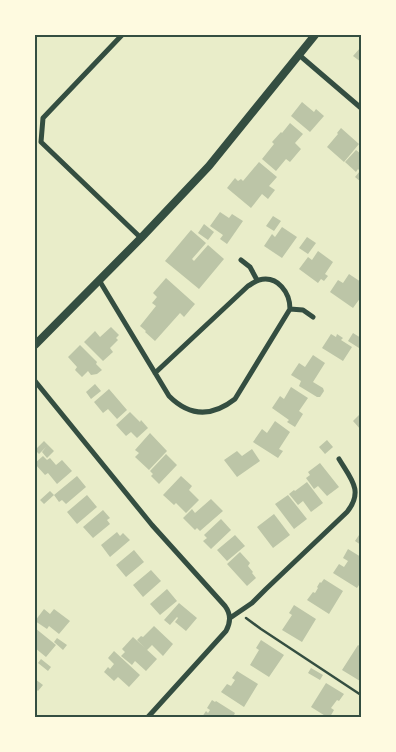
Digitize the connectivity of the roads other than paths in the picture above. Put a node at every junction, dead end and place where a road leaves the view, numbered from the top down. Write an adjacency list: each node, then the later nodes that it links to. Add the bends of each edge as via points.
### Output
1 (122, 35): 5 (street, via 43,118 41,142)
2 (316, 35): 3 (street)
3 (298, 54): 4 (street); 5 (street, via 209,166)
4 (361, 108)
5 (141, 238): 7 (street)
6 (241, 260): 8 (street, via 250,267)
7 (99, 280): 11 (street); 12 (street)
8 (257, 280): 9 (street, via 270,280 281,286 288,296); 12 (street)
9 (290, 309): 10 (street, via 303,310); 12 (street, via 235,399 217,410 196,412 176,404)
10 (313, 316)
11 (35, 345)
12 (155, 373)
13 (35, 381): 15 (street, via 152,525 225,606)
14 (339, 459): 15 (street, via 354,484 354,503 252,603)
15 (230, 618): 16 (street, via 226,631)
16 (148, 717)

